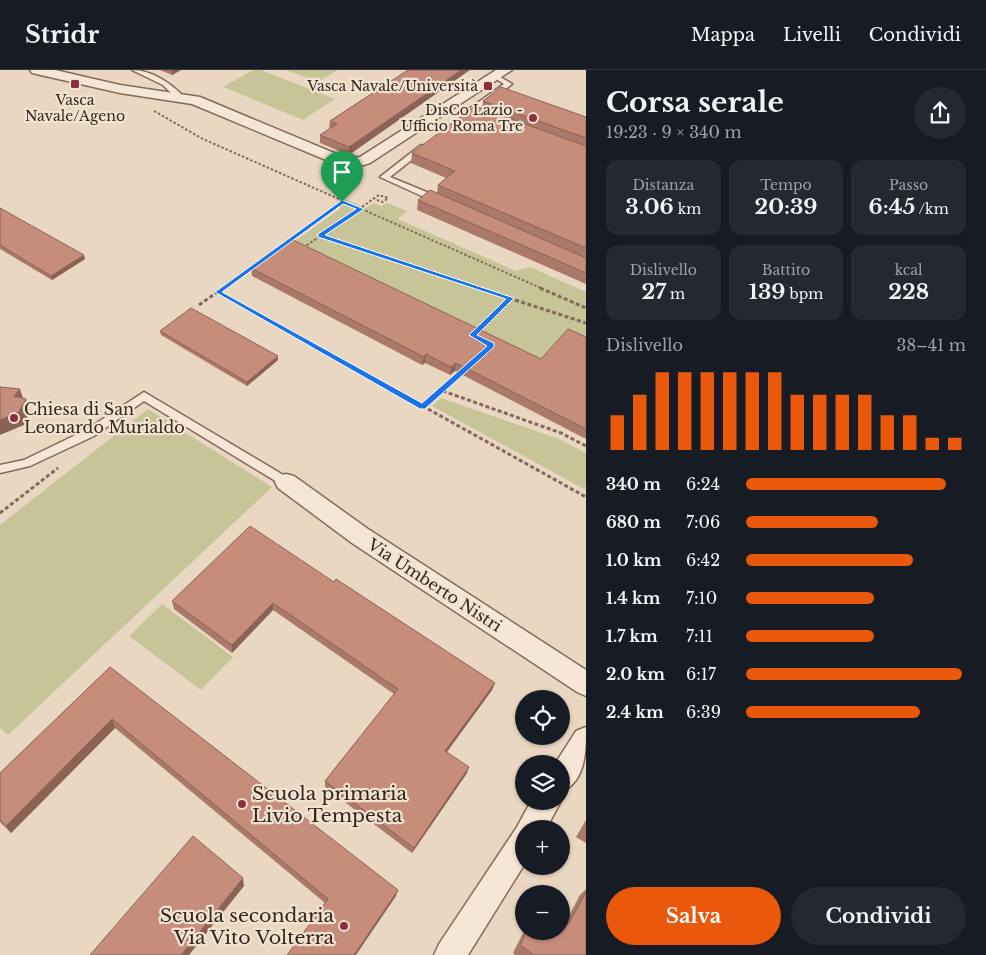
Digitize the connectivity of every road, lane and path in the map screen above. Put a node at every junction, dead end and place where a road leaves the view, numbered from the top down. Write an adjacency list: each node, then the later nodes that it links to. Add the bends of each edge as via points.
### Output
1 (37, 70): 4 (street, via 120,89)
2 (135, 70): 4 (lane, via 164,84)
3 (500, 73): 4 (street, via 364,160 354,163 343,162 195,100); 5 (lane, via 509,84)
4 (180, 97)
5 (472, 111): 7 (lane); 8 (lane)
6 (158, 113): 11 (path, via 203,139)
7 (481, 114)
8 (458, 122)
9 (428, 144): 12 (lane, via 384,177)
10 (377, 200): 13 (path, via 383,202 388,198 379,195)
11 (342, 202): 13 (path); 15 (path)
12 (448, 205)
13 (361, 209): 14 (path); 21 (path)
14 (320, 236): 16 (path); 19 (path)
15 (286, 243)
16 (300, 250)
17 (256, 265): 18 (path)
18 (218, 292): 20 (path); 26 (path)
19 (511, 298): 22 (path); 23 (path)
20 (199, 305)
21 (586, 308)
22 (586, 323)
23 (473, 335)
24 (469, 368): 25 (path)
25 (442, 391): 26 (path); 27 (path, via 561,433)
26 (422, 407): 31 (path)
27 (586, 446)
28 (59, 467): 32 (path)
29 (0, 469): 30 (lane, via 26,463 90,434 144,396)
30 (286, 482): 33 (street, Via Umberto Nistri, via 360,536)
31 (586, 497)
32 (0, 513)
33 (586, 684)
34 (586, 740): 35 (street)
35 (570, 765)
36 (515, 852): 37 (street)
37 (450, 955)

